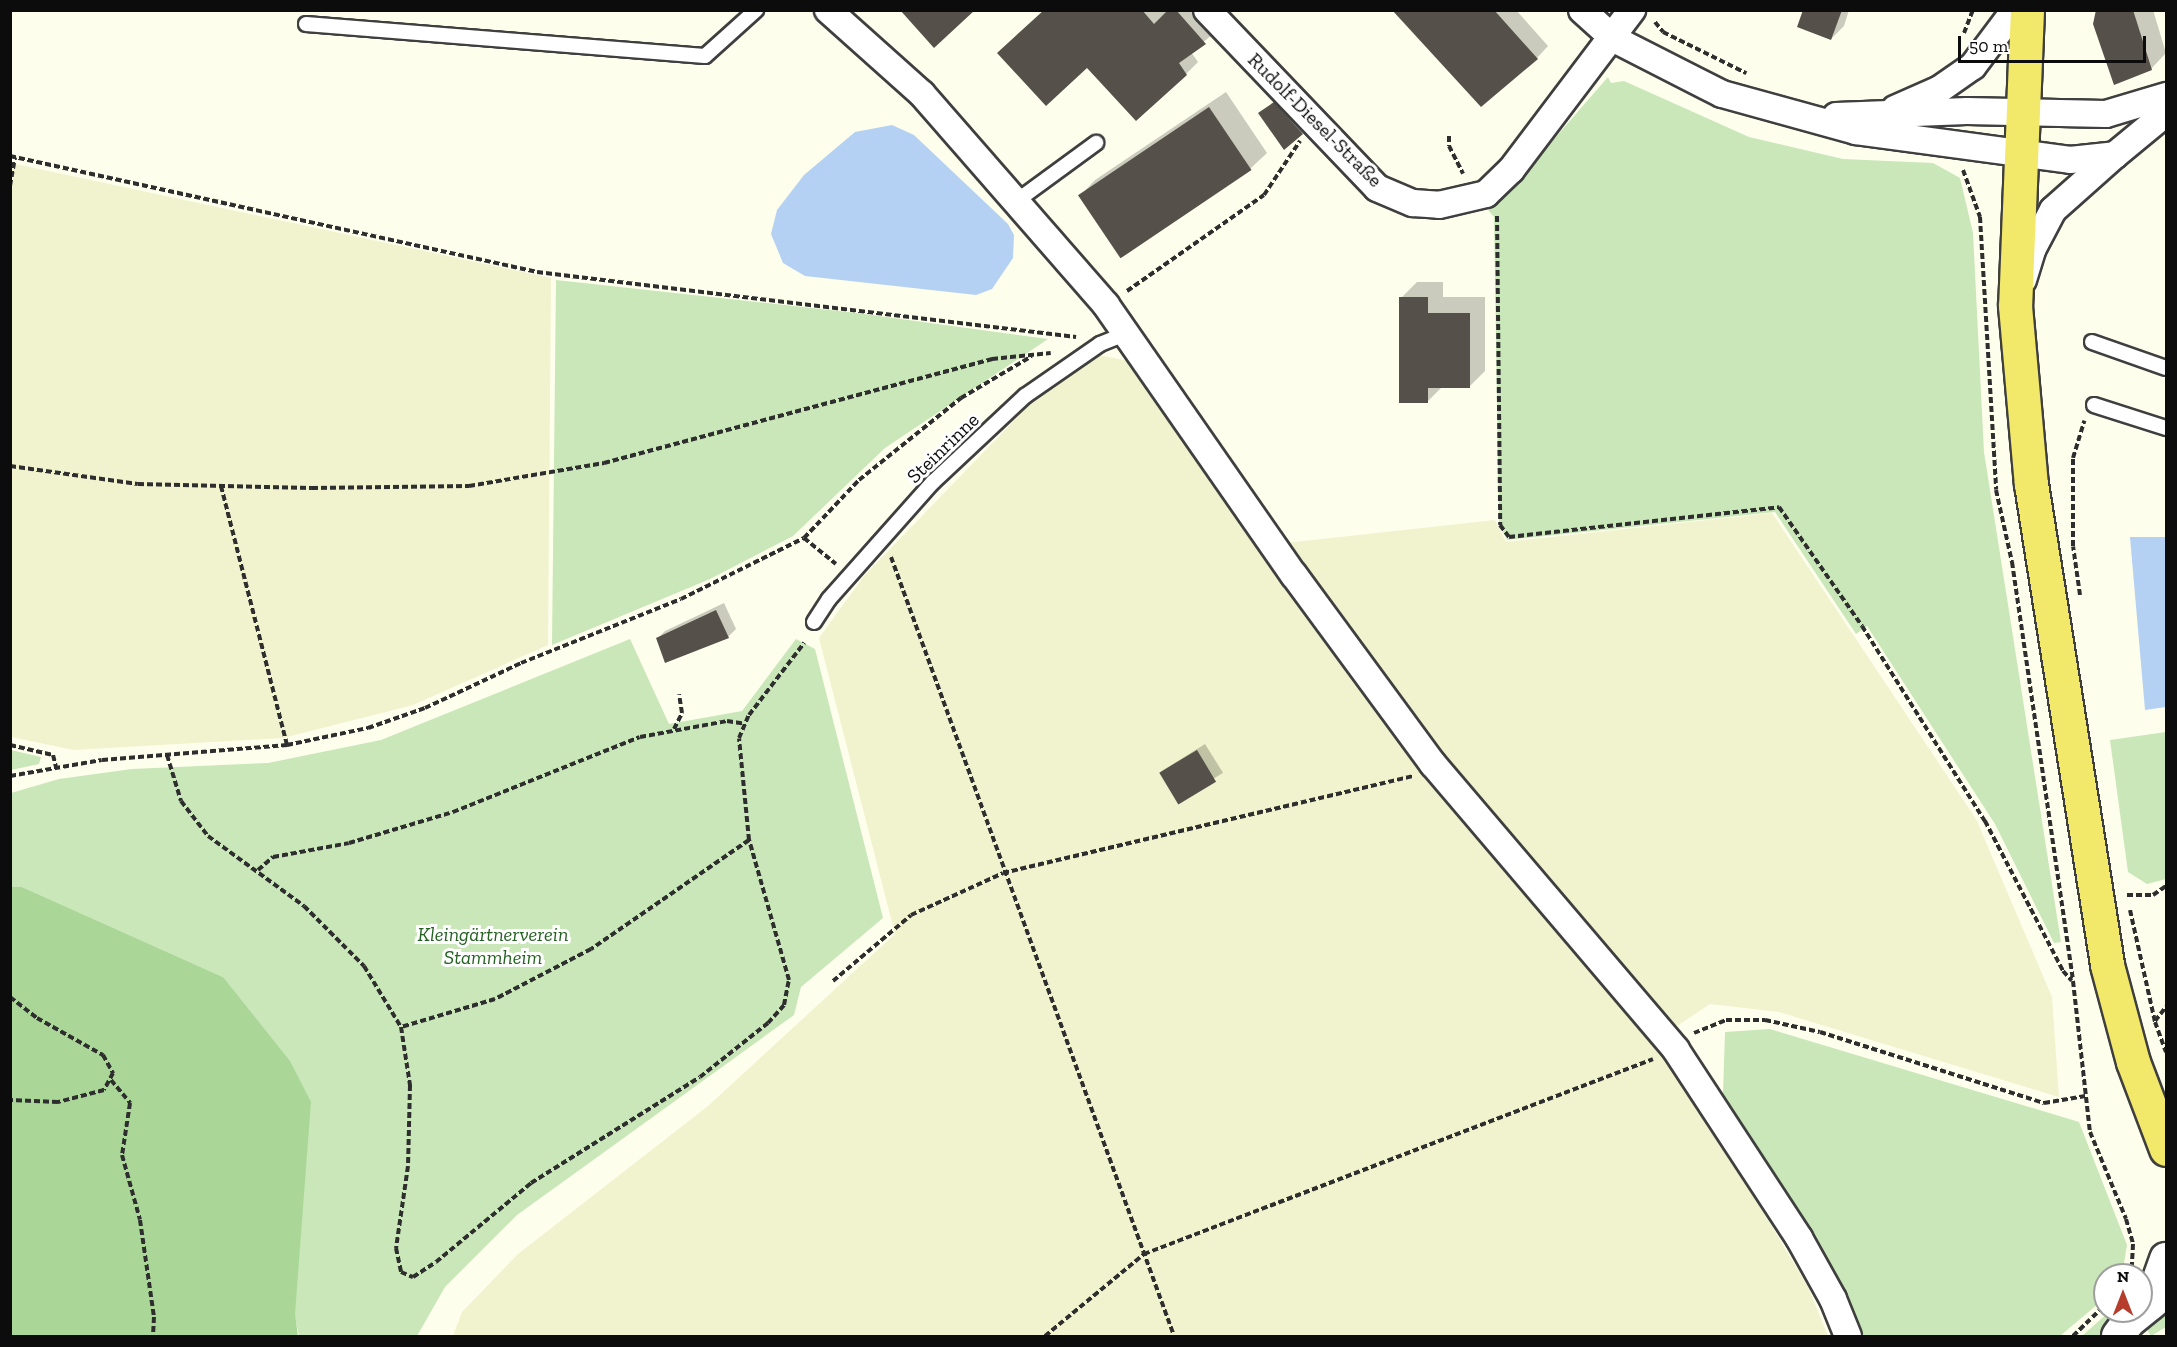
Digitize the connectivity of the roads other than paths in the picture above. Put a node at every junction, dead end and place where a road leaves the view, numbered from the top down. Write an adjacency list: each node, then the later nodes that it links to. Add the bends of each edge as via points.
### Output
1 (756, 10): 8 (lane, via 705,57)
2 (828, 10): 18 (street, via 922,94)
3 (1207, 10): 9 (street, Rudolf-Diesel-Straße, via 1377,188 1413,203 1439,205 1479,195 1510,170)
4 (1582, 10): 9 (street)
5 (2015, 10): 12 (street, via 1973,66 1940,89)
6 (2027, 10): 13 (main road)
7 (1643, 13): 9 (street)
8 (306, 24)
9 (1614, 39): 14 (street, via 1722,94)
10 (2166, 96): 13 (street, via 2106,114)
11 (2166, 113): 16 (street)
12 (1883, 115): 13 (street, via 1966,111); 14 (street)
13 (2023, 115): 17 (main road)
14 (1809, 116): 17 (street, via 1856,131)
15 (1096, 143): 18 (lane)
16 (2115, 155): 17 (street, via 2070,160); 19 (street, via 2053,210 2032,249)
17 (2020, 156): 19 (main road)
18 (1018, 200): 20 (street)
19 (2015, 306): 26 (main road, via 2031,484 2107,965 2133,1062)
20 (1127, 333): 25 (lane, Steinrinne, via 1100,344 1025,396 933,482 850,575); 29 (street, via 1294,575 1433,764 1676,1050 1798,1238 1833,1299)
21 (2092, 342): 22 (lane)
22 (2166, 368)
23 (2094, 405): 24 (lane)
24 (2166, 428)
25 (814, 622)
26 (2166, 1149)
27 (2166, 1259): 28 (street)
28 (2158, 1298): 30 (street, via 2129,1321)
29 (1848, 1336)
30 (2118, 1336)

